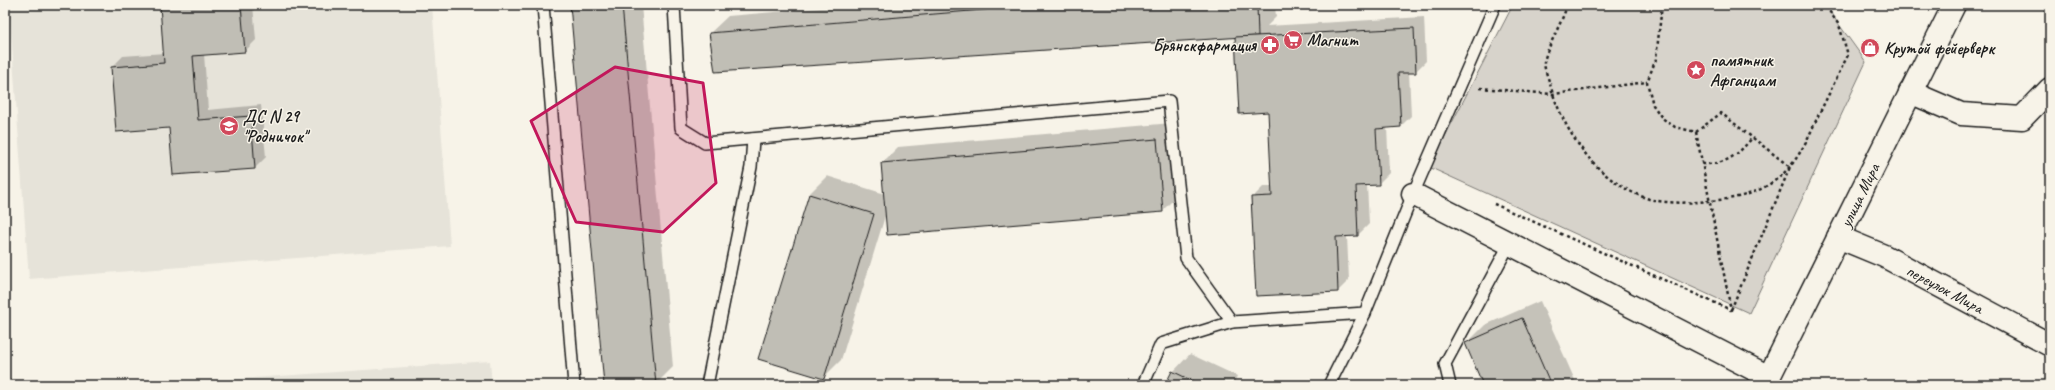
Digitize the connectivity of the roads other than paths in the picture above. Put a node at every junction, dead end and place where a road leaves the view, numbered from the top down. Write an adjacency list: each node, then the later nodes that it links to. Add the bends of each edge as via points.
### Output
1 (543, 5): 15 (lane)
2 (674, 5): 7 (lane, via 681,128 705,144)
3 (1495, 5): 8 (lane)
4 (1954, 5): 6 (street, улица Мира)
5 (2050, 89): 6 (street, via 2022,118 1961,114)
6 (1910, 92): 9 (street, улица Мира)
7 (753, 139): 12 (lane, via 1169,101 1186,258); 16 (lane, via 751,167)
8 (1413, 194): 10 (street); 11 (lane)
9 (1838, 237): 13 (street, переулок Мира, via 1884,256); 14 (street, улица Мира)
10 (1510, 244): 14 (street); 19 (lane, via 1445,364)
11 (1365, 313): 12 (lane); 18 (lane)
12 (1232, 322): 17 (lane, via 1161,344)
13 (2050, 345)
14 (1767, 381)
15 (574, 385)
16 (707, 385)
17 (1143, 385)
18 (1329, 385)
19 (1450, 385)

